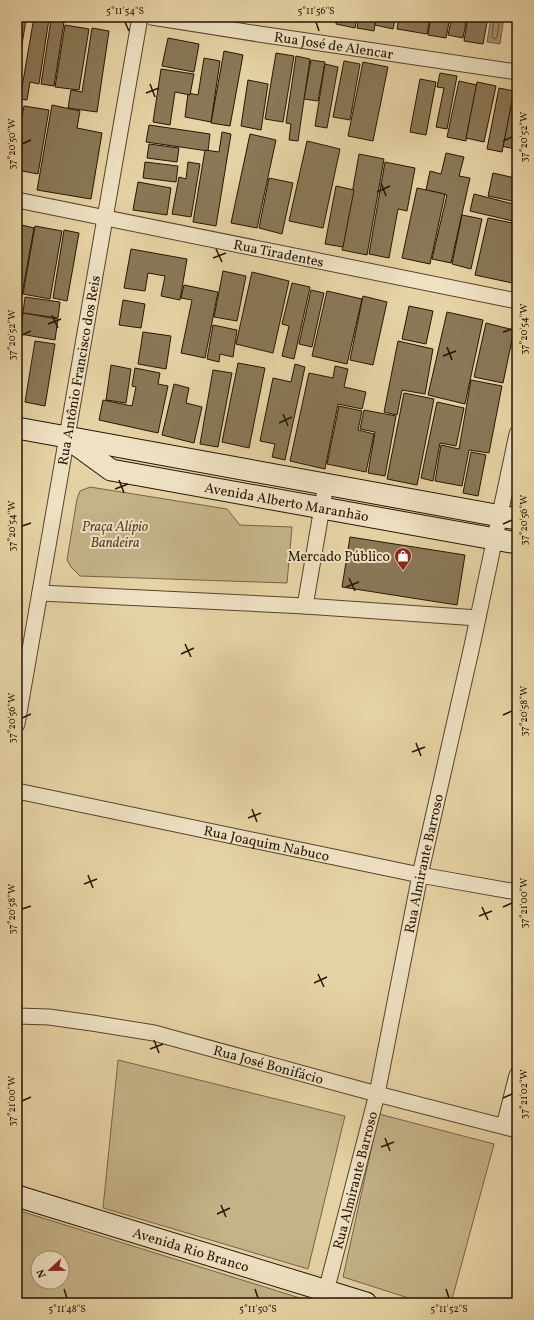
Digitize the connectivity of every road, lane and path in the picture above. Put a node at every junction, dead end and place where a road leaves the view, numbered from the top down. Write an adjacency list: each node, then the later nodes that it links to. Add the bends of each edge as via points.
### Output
1 (140, 17): 5 (street, Rua Antônio Francisco dos Reis)
2 (152, 17): 3 (street, Rua José de Alencar)
3 (517, 72)
4 (17, 200): 5 (street, Rua Tiradentes)
5 (105, 218): 6 (street, Rua Tiradentes); 9 (street, Rua Antônio Francisco dos Reis)
6 (517, 301)
7 (17, 428): 9 (main road, Avenida Alberto Maranhão)
8 (517, 434): 12 (street, Rua Almirante Barroso)
9 (67, 438): 10 (main road, Avenida Alberto Maranhão); 11 (main road, Avenida Alberto Maranhão, via 111,470); 15 (street, Rua Antônio Francisco dos Reis)
10 (326, 484): 11 (street); 12 (main road, Avenida Alberto Maranhão)
11 (322, 508): 13 (main road, Avenida Alberto Maranhão); 16 (street)
12 (508, 518): 13 (street, Rua Almirante Barroso)
13 (495, 539): 14 (main road, Avenida Alberto Maranhão); 17 (street, Rua Almirante Barroso)
14 (517, 543)
15 (40, 592): 16 (street); 18 (street, Rua Antônio Francisco dos Reis)
16 (305, 606): 17 (street)
17 (478, 618): 22 (street, Rua Almirante Barroso)
18 (21, 677): 19 (street, Rua Antônio Francisco dos Reis)
19 (19, 696): 20 (street, Rua Antônio Francisco dos Reis)
20 (17, 724)
21 (17, 791): 22 (street, Rua Joaquim Nabuco)
22 (420, 875): 23 (street, Rua Joaquim Nabuco); 26 (street, Rua Almirante Barroso)
23 (517, 892)
24 (17, 1016): 26 (street, Rua José Bonifácio, via 56,1018 154,1034)
25 (517, 1075): 27 (street)
26 (377, 1094): 27 (street, Rua José Bonifácio); 29 (street, Rua Almirante Barroso)
27 (511, 1128)
28 (17, 1196): 29 (main road, Avenida Rio Branco)
29 (325, 1297): 30 (main road, Avenida Rio Branco)
30 (366, 1303)

